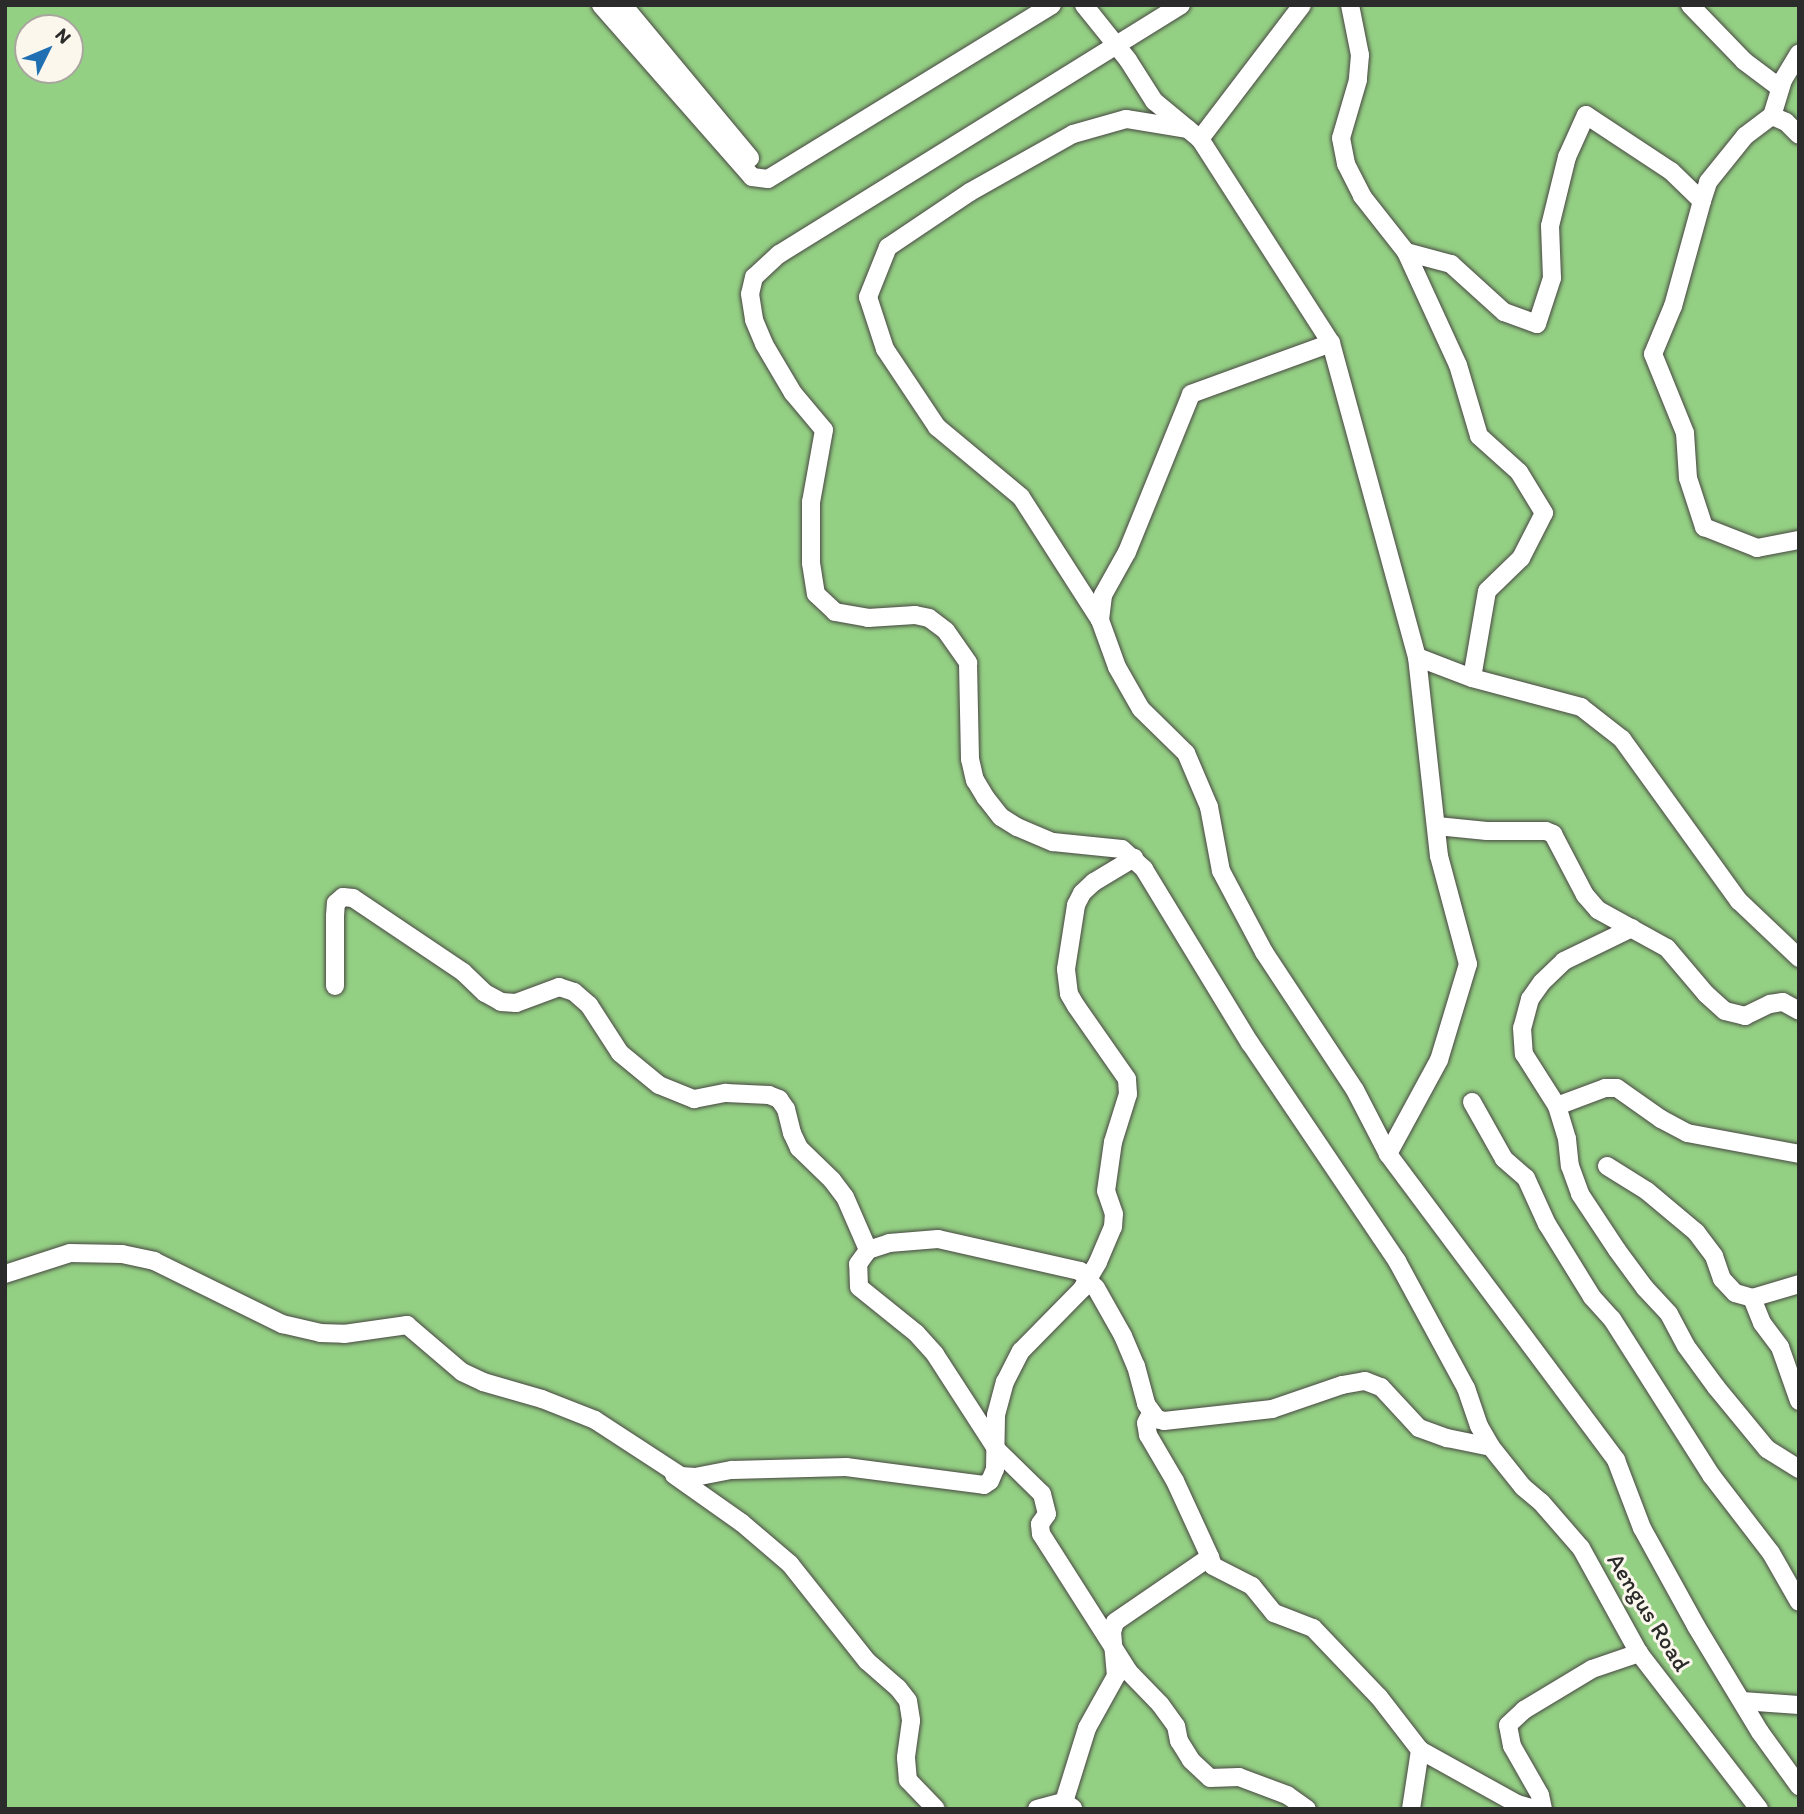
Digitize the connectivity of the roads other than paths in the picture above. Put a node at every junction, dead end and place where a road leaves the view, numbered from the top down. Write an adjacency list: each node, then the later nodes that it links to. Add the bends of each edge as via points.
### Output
1 (601, 5): 15 (street, via 752,177)
2 (1052, 5): 15 (street)
3 (1084, 5): 9 (street)
4 (1181, 5): 9 (street)
5 (1302, 5): 13 (street)
6 (1350, 5): 17 (street, via 1360,55 1358,80 1341,138 1346,164 1362,196)
7 (1690, 5): 11 (street, via 1744,61)
8 (629, 7): 15 (street)
9 (1115, 44): 13 (street, via 1154,101); 24 (street, via 779,254 754,277 750,294 754,320 776,367 824,430 811,502 816,594 835,612 868,618 915,615 929,618 946,631 968,663 970,759 975,780 1001,817 1053,842 1122,849)
10 (1799, 53): 11 (street)
11 (1780, 88): 12 (street)
12 (1772, 116): 14 (street); 16 (street, via 1745,136 1708,182)
13 (1194, 134): 18 (street); 20 (street, via 1126,119 1073,134 970,192 888,247 868,297 885,348 937,427 1021,498)
14 (1799, 135)
15 (768, 180)
16 (1702, 201): 17 (street, via 1671,171 1586,115 1567,157 1550,226 1552,278 1537,324 1504,312 1451,264); 19 (street, via 1673,306 1653,354 1685,433 1688,478 1704,527 1757,548)
17 (1406, 252): 22 (street, via 1458,365 1479,436 1519,472 1545,513 1521,558 1487,592)
18 (1331, 343): 20 (street, via 1191,394 1127,552 1103,595); 21 (street)
19 (1799, 540)
20 (1100, 620): 31 (street, via 1117,667 1141,709 1186,753 1209,807 1221,871 1244,915 1355,1090)
21 (1417, 657): 22 (street); 23 (street)
22 (1472, 678): 26 (street, via 1581,707 1622,739 1739,901)
23 (1437, 826): 25 (street, via 1553,834 1585,895 1598,910); 31 (street, via 1439,856 1468,964 1439,1060)
24 (1134, 858): 36 (street, via 1082,893 1066,969 1069,993 1127,1079 1128,1094 1113,1142 1106,1191 1113,1227); 41 (street, Aengus Road, via 1250,1043 1397,1261 1466,1388)
25 (1632, 928): 28 (street, via 1667,948 1725,1011 1745,1016 1783,1002); 30 (street, via 1564,961 1530,999 1522,1028 1524,1054)
26 (1799, 958)
27 (335, 986): 34 (street, via 336,904 343,897 353,898 501,1002 516,1003 559,987 574,992 589,1005 620,1053 669,1091 694,1099 726,1093 779,1099 799,1148 845,1197)
28 (1799, 1011)
29 (1472, 1102): 46 (street, via 1504,1159 1526,1178 1547,1224 1592,1297 1612,1319 1711,1475 1772,1553)
30 (1557, 1106): 32 (street, via 1605,1088 1618,1088 1687,1133); 44 (street, via 1580,1194 1617,1250 1669,1314 1716,1387 1767,1448)
31 (1388, 1154): 49 (street, via 1616,1460 1642,1528)
32 (1799, 1154)
33 (1607, 1166): 38 (street, via 1647,1191 1696,1232 1714,1256 1722,1279 1735,1293)
34 (868, 1250): 36 (street, via 889,1243 938,1239 1072,1267); 42 (street, via 858,1264 859,1287 935,1354)
35 (5, 1274): 43 (street, via 70,1252 122,1254 154,1261 282,1324 344,1334 407,1325 462,1372 595,1420)
36 (1088, 1278): 40 (street, via 1123,1336); 42 (street, via 1021,1351 1005,1382 996,1415)
37 (1799, 1284): 38 (street)
38 (1752, 1298): 39 (street, via 1762,1323 1780,1347)
39 (1799, 1401)
40 (1151, 1413): 41 (street, via 1164,1421 1183,1421 1272,1409 1342,1384 1365,1381 1381,1387 1419,1428); 45 (street, via 1146,1423 1148,1435)
41 (1491, 1447): 48 (street, Aengus Road, via 1581,1548)
42 (997, 1450): 43 (street, via 990,1482 977,1486 846,1467 681,1476); 47 (street, via 1042,1494 1047,1514 1040,1524 1041,1534)
43 (657, 1463): 54 (street, via 742,1523 790,1564 867,1661 898,1688 908,1701 911,1721 908,1780)
44 (1799, 1469)
45 (1210, 1557): 47 (street, via 1121,1615 1112,1632); 51 (street, via 1213,1566 1252,1586 1274,1614 1313,1628 1379,1697)
46 (1799, 1602)
47 (1114, 1648): 53 (street, via 1116,1676 1087,1728); 56 (street, via 1129,1672 1160,1703 1176,1726 1185,1751 1204,1775 1239,1777 1287,1795)
48 (1639, 1653): 59 (street, via 1592,1669 1524,1710 1508,1726 1512,1746 1540,1794); 60 (street, Aengus Road)
49 (1742, 1702): 50 (street); 52 (street)
50 (1799, 1705)
51 (1420, 1750): 57 (street); 58 (street)
52 (1799, 1786)
53 (1069, 1806): 55 (street)
54 (936, 1809)
55 (1037, 1809)
56 (1307, 1809)
57 (1411, 1809)
58 (1534, 1809)
59 (1543, 1809)
60 (1759, 1809)

